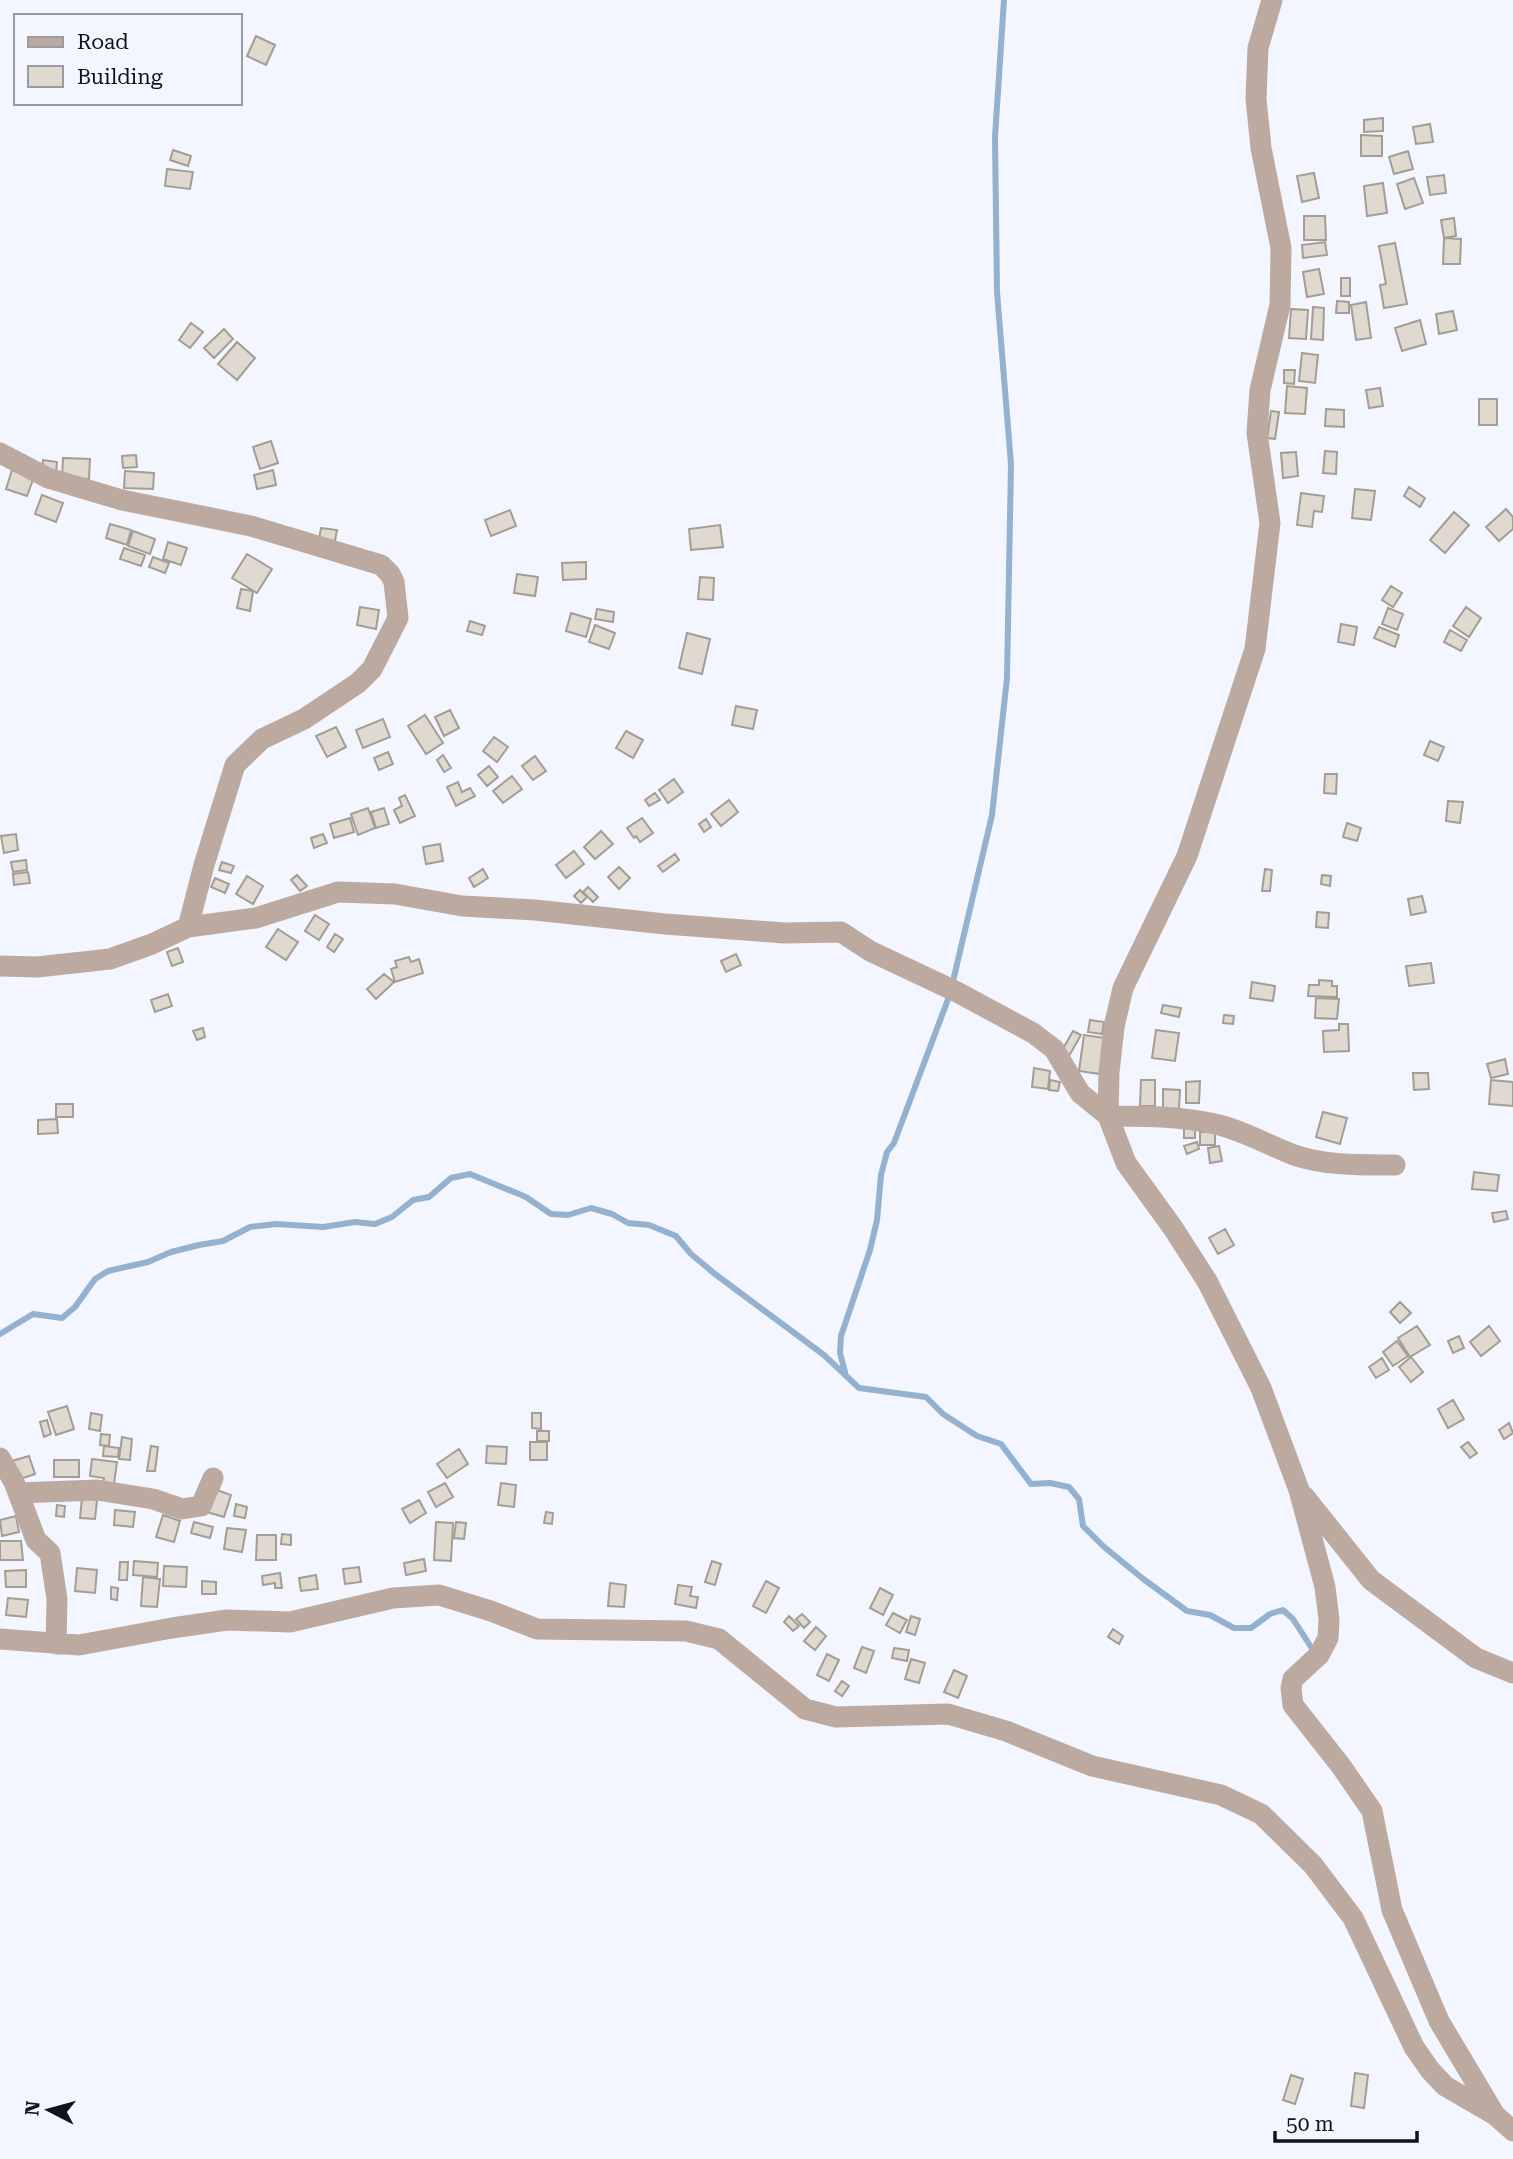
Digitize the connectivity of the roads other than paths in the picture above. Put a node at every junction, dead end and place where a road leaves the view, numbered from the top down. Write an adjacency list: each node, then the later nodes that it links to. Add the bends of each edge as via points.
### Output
1 (1272, 0): 5 (street, via 1258,48 1256,99 1281,248 1280,305 1260,390 1257,433 1270,523 1255,649 1187,856 1123,988 1114,1027)
2 (0, 453): 3 (street, via 48,478 122,500 251,526 381,565 394,582 398,618 372,669 304,719 262,739 235,765)
3 (188, 927): 4 (street, via 110,958 37,967); 5 (street, via 256,918 338,892 395,894 462,906 665,924 784,933 841,932 1033,1033 1054,1049 1080,1093)
4 (0, 966)
5 (1108, 1116): 6 (street, via 1161,1116 1215,1124 1295,1155 1357,1165); 9 (street, via 1126,1163 1207,1281 1261,1388)
6 (1395, 1165)
7 (0, 1458): 10 (street)
8 (212, 1478): 10 (street, via 201,1506 182,1509 97,1490)
9 (1299, 1490): 13 (street, via 1371,1580 1476,1658); 14 (street, via 1329,1619 1328,1638 1319,1656 1293,1679 1293,1705 1372,1811 1392,1910 1439,2021)
10 (18, 1493): 12 (street, via 36,1540 50,1553 57,1599)
11 (0, 1639): 12 (street)
12 (55, 1644): 14 (street, via 79,1645 227,1620 290,1622 393,1598 439,1595 537,1629 686,1631 719,1639 806,1709 836,1717 948,1714 1006,1731 1092,1766 1221,1795 1261,1814 1313,1865 1353,1918 1414,2048 1430,2070 1446,2086)
13 (1513, 1673)
14 (1495, 2115): 15 (street)
15 (1513, 2131)

